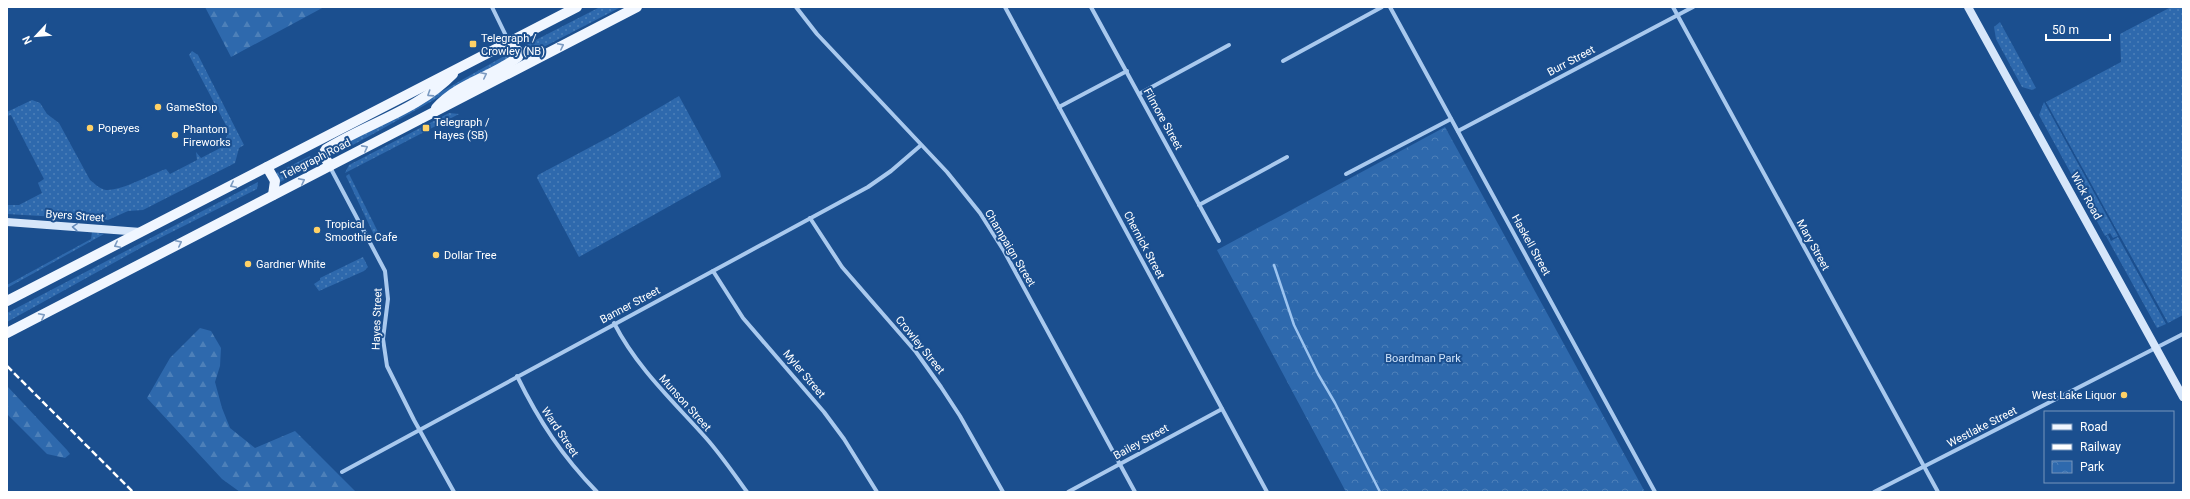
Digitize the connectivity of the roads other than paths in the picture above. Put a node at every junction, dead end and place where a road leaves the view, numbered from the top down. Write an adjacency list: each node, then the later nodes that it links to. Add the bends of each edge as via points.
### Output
1 (492, 7): 13 (street)
2 (577, 7): 13 (main road, Telegraph Road)
3 (637, 7): 20 (main road, Telegraph Road, one-way to 3)
4 (796, 7): 23 (street, Champaign Street, via 817,34)
5 (1005, 7): 19 (street, Chernick Street)
6 (1091, 7): 17 (street, Filmore Street)
7 (1382, 7): 15 (street)
8 (1390, 7): 21 (street, Haskell Street)
9 (1673, 7): 12 (street, Mary Street)
10 (1693, 7): 12 (street, Burr Street)
11 (1968, 7): 39 (street, Wick Road)
12 (1678, 15): 22 (street, Burr Street); 45 (street, Mary Street)
13 (509, 42): 16 (main road, Telegraph Road); 20 (main road, one-way to 13, via 451,94 518,57 519,52)
14 (1229, 45): 18 (street)
15 (1283, 61)
16 (459, 68): 25 (main road, one-way to 25, via 439,88 415,104 326,149 323,154); 26 (main road, Telegraph Road)
17 (1127, 71): 18 (street, Filmore Street); 19 (street)
18 (1139, 94): 29 (street, Filmore Street)
19 (1059, 107): 42 (street, Chernick Street)
20 (430, 114): 25 (main road, Telegraph Road, one-way to 20)
21 (1451, 119): 22 (street, Haskell Street); 27 (street)
22 (1458, 131): 55 (street, Haskell Street)
23 (920, 146): 30 (street, Banner Street, via 884,177); 44 (street, Champaign Street, via 964,192 994,234)
24 (1287, 157): 29 (street)
25 (330, 166): 28 (main road, Telegraph Road, one-way to 25); 43 (street, Hayes Street, via 385,272 388,298 383,339 385,358 390,374)
26 (267, 167): 28 (main road, via 275,181); 32 (main road, Telegraph Road, one-way to 32)
27 (1346, 174)
28 (273, 195): 37 (main road, Telegraph Road, one-way to 28)
29 (1200, 206): 33 (street, Filmore Street)
30 (810, 218): 34 (street, Banner Street); 51 (street, Crowley Street, via 842,267 916,352 941,386)
31 (7, 222): 32 (street, Byers Street, one-way to 31)
32 (142, 232): 35 (main road, Telegraph Road, one-way to 35)
33 (1219, 241)
34 (713, 271): 36 (street, Banner Street); 50 (street, Myler Street, via 743,318 824,412)
35 (7, 301)
36 (614, 324): 40 (street, Banner Street); 49 (street, Munson Street, via 647,374 706,439)
37 (7, 333)
38 (2183, 334): 39 (street, Westlake Street)
39 (2157, 348): 41 (street, Wick Road); 45 (street, Westlake Street)
40 (517, 376): 43 (street, Banner Street); 48 (street, Ward Street, via 546,431)
41 (2183, 397)
42 (1222, 408): 44 (street, Bailey Street); 54 (street, Chernick Street)
43 (419, 429): 46 (street, Banner Street); 47 (street, Hayes Street)
44 (1120, 464): 52 (street, Bailey Street); 53 (street, Champaign Street)
45 (1925, 466): 56 (street, Westlake Street); 57 (street, Mary Street)
46 (342, 472)
47 (454, 492)
48 (597, 492)
49 (747, 492)
50 (877, 492)
51 (1003, 492)
52 (1068, 492)
53 (1135, 492)
54 (1267, 492)
55 (1655, 492)
56 (1874, 492)
57 (1938, 492)

